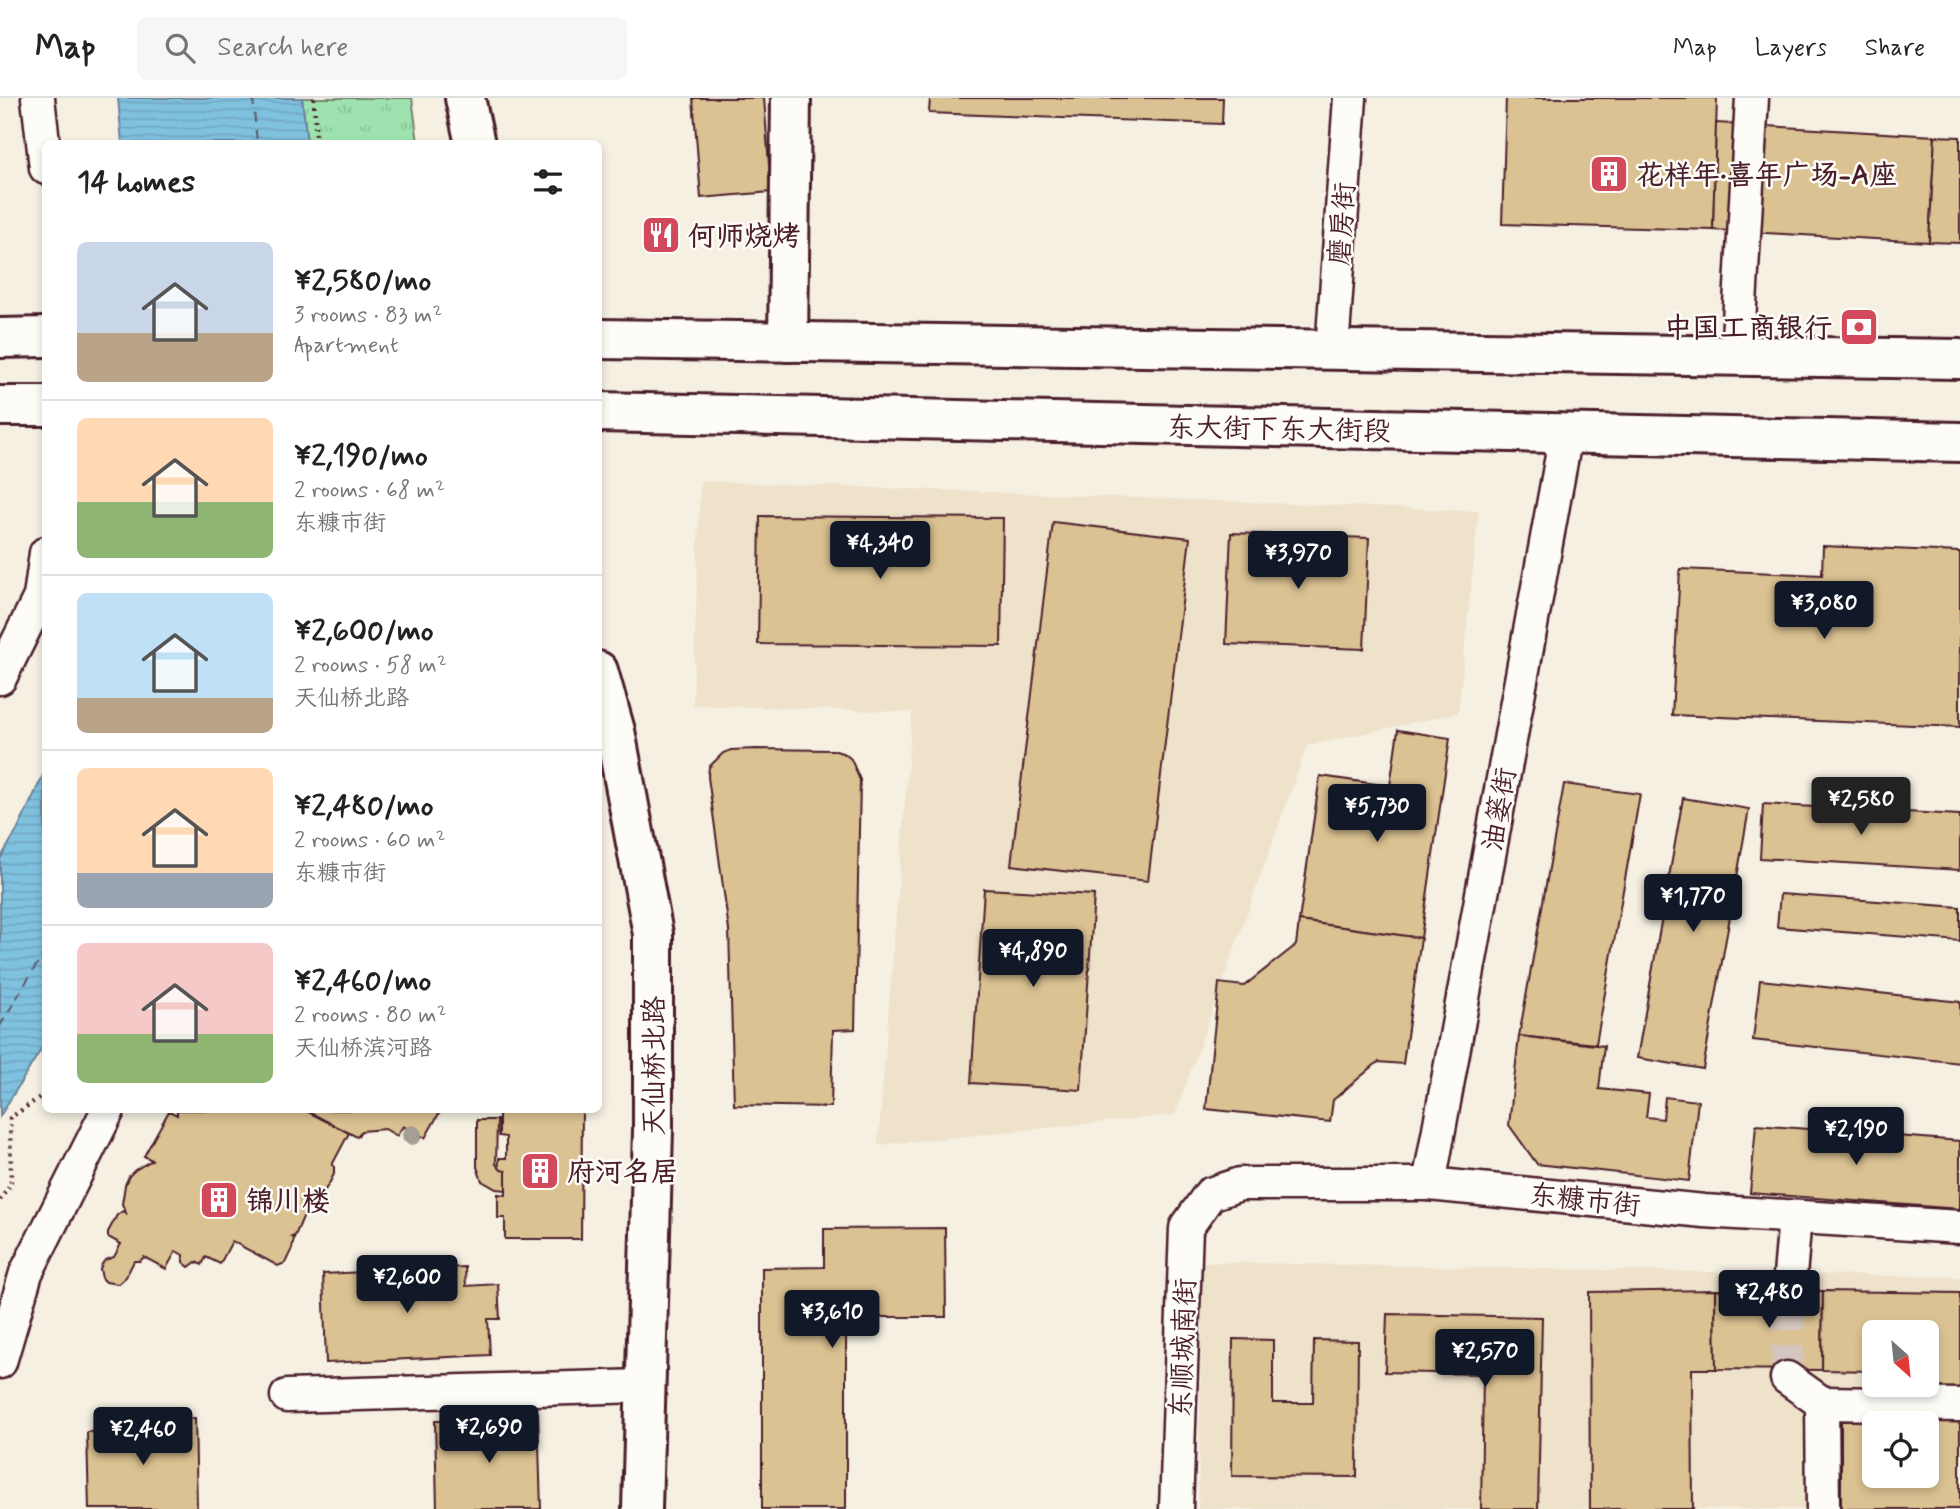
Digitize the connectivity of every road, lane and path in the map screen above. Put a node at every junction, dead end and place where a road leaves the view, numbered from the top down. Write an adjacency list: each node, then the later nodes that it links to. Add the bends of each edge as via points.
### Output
1 (38, 98): 7 (street)
2 (314, 98): 8 (path)
3 (465, 98): 9 (main road)
4 (791, 98): 13 (main road)
5 (1350, 98): 14 (street, 磨房街)
6 (1752, 98): 15 (street)
7 (43, 140)
8 (316, 140)
9 (474, 140)
10 (42, 337): 11 (main road)
11 (0, 338)
12 (602, 339): 13 (main road)
13 (788, 342): 14 (main road)
14 (1332, 350): 15 (main road)
15 (1737, 356): 16 (main road)
16 (1960, 359)
17 (0, 406): 18 (main road)
18 (42, 406)
19 (602, 412): 20 (main road, 东大街下东大街段)
20 (1566, 434): 21 (main road, 东大街下东大街段); 27 (street, 油篓街)
21 (1960, 442)
22 (42, 582): 23 (street, via 40,597)
23 (0, 678)
24 (602, 685): 35 (main road, 天仙桥北路, via 615,731 653,934 653,1130)
25 (42, 1096): 29 (path, via 10,1118 11,1184)
26 (106, 1113): 33 (street, via 26,1273)
27 (1429, 1184): 28 (street, 东糠市街, via 1240,1184); 30 (street, 东糠市街)
28 (1210, 1194): 40 (street, 东顺城南街, via 1186,1228)
29 (0, 1200)
30 (1795, 1216): 31 (street, 东糠市街); 32 (street)
31 (1960, 1227)
32 (1789, 1287)
33 (0, 1362)
34 (1787, 1378): 37 (street)
35 (644, 1386): 36 (street); 39 (main road, 天仙桥北路)
36 (287, 1396)
37 (1822, 1403): 38 (street); 41 (street)
38 (1960, 1405)
39 (642, 1509)
40 (1176, 1509)
41 (1823, 1509)

